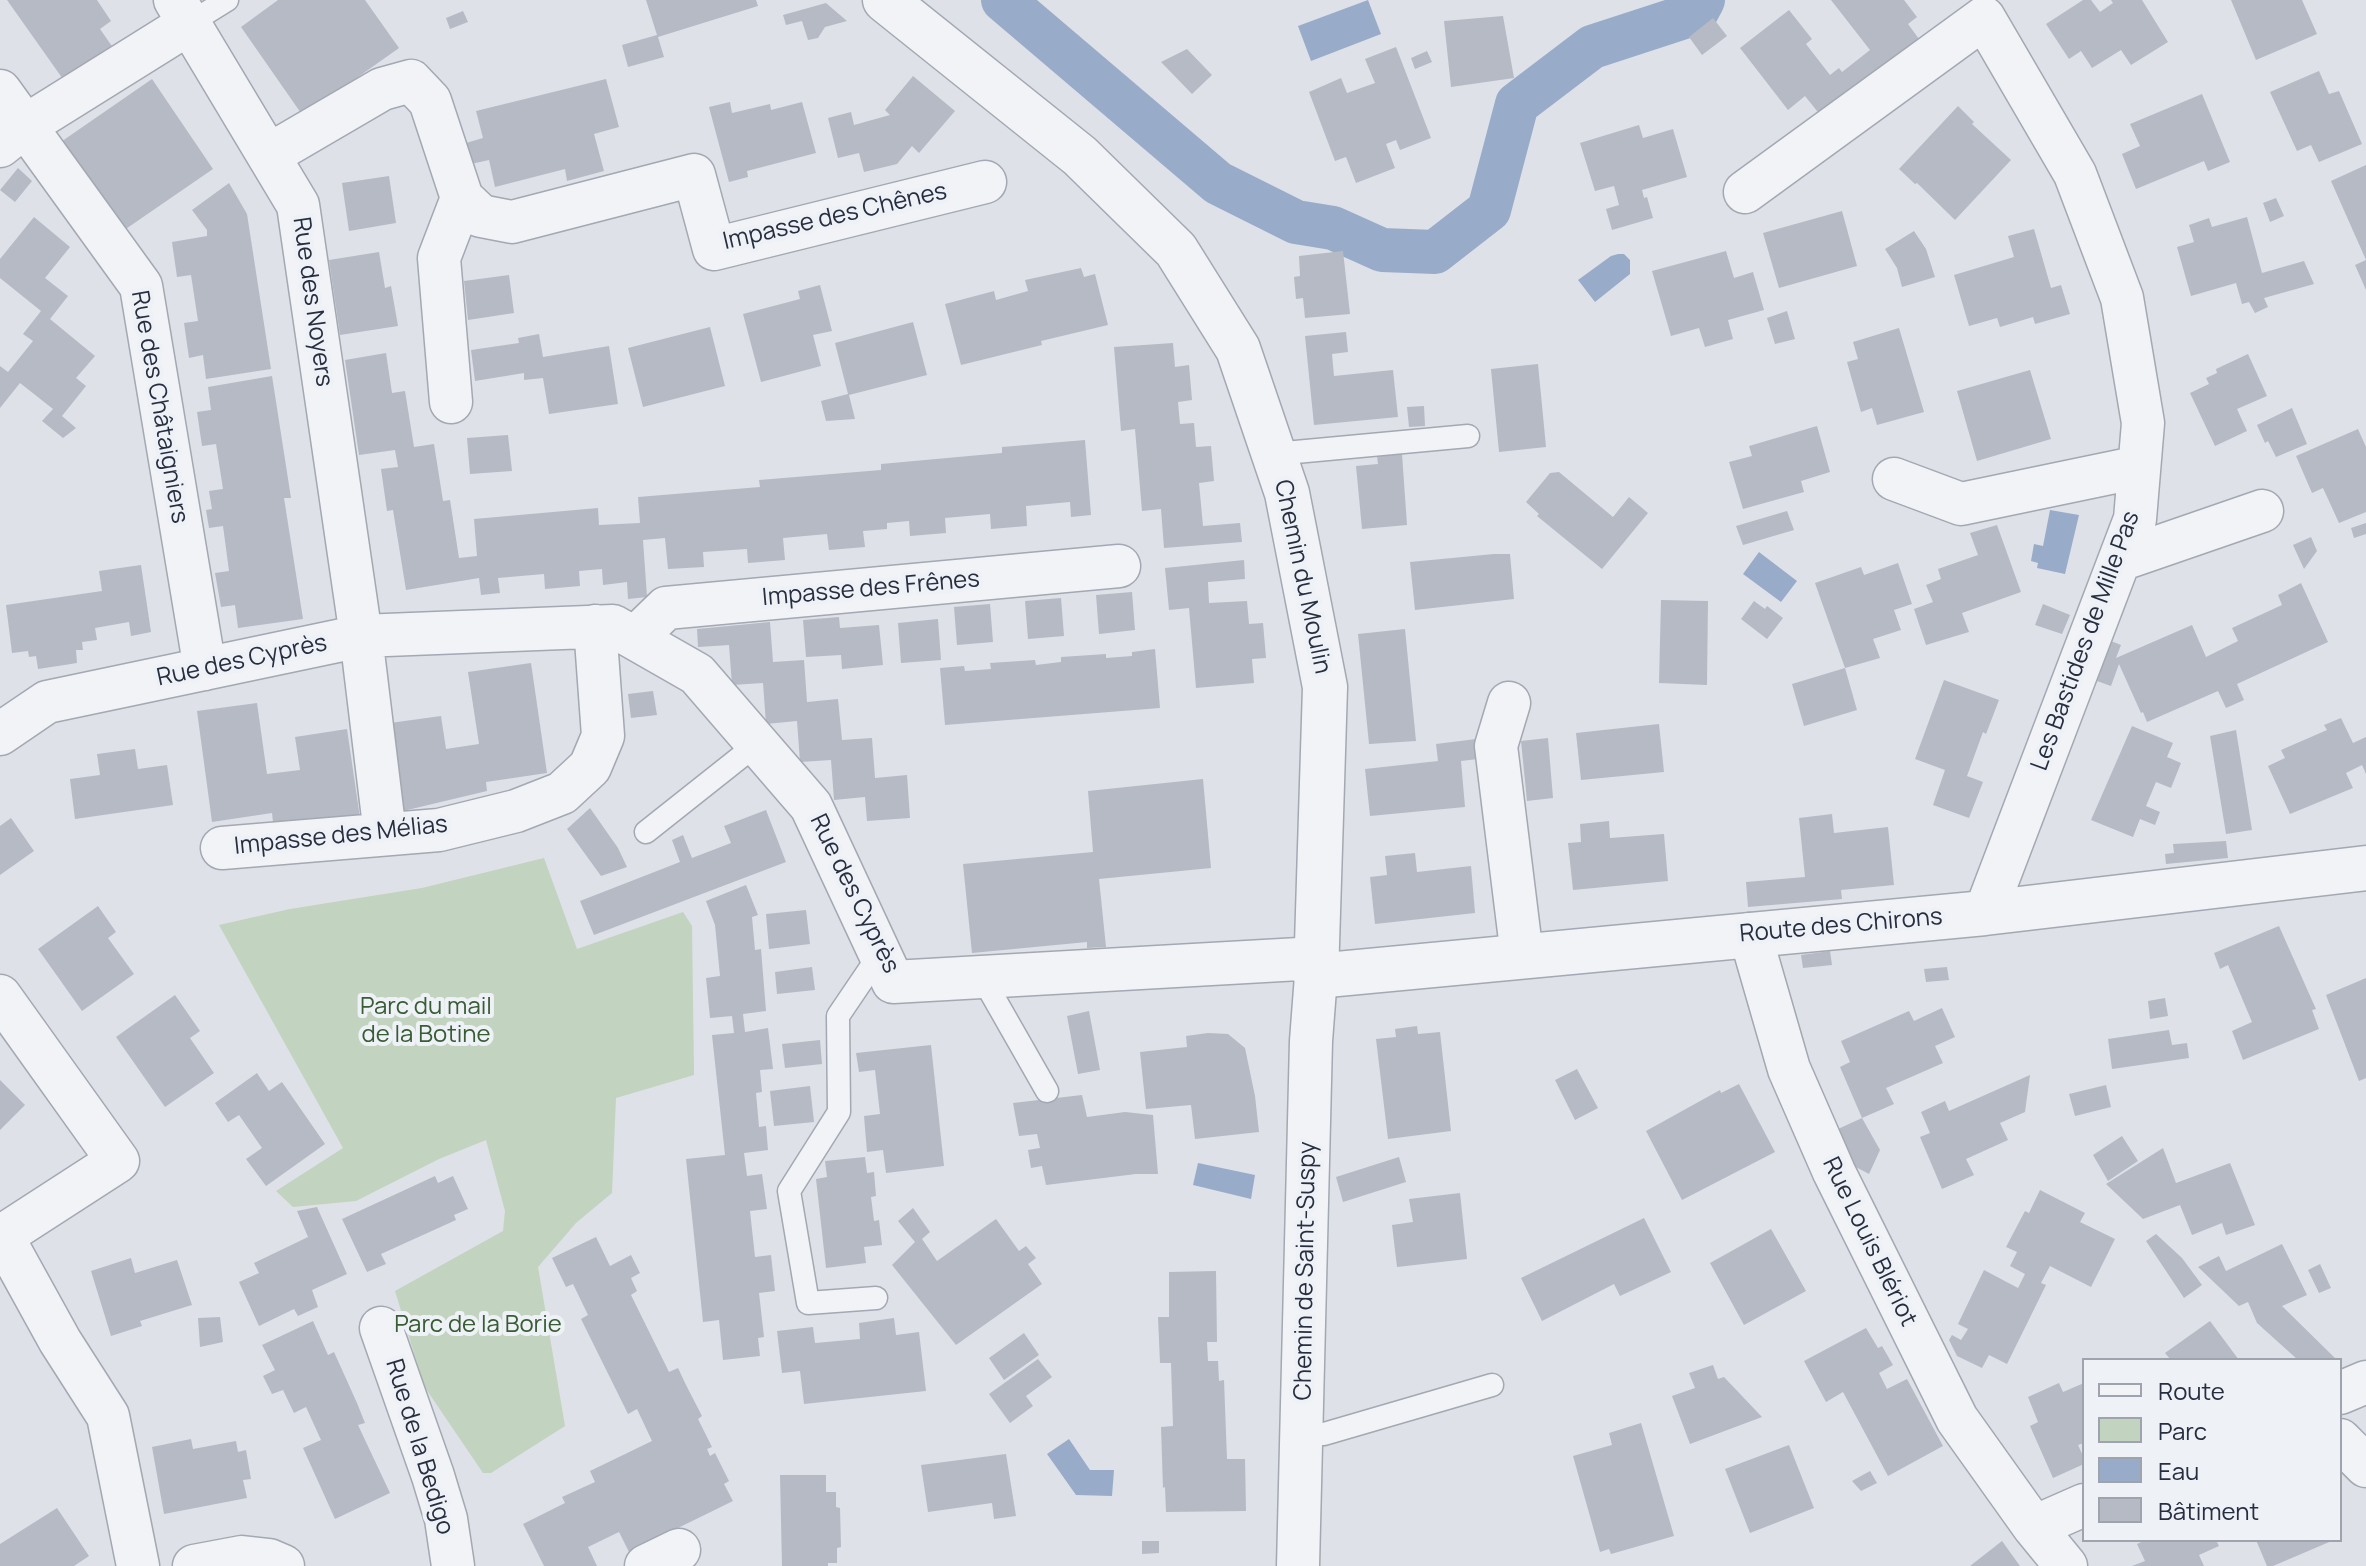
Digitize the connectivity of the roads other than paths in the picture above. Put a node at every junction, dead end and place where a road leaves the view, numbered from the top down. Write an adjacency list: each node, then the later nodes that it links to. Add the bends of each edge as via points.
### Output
1 (227, 0): 4 (lane)
2 (885, 0): 13 (street, Chemin du Moulin, via 1080,156 1176,250 1238,349)
3 (1980, 9): 9 (street, Les Bastides de Mille Pas); 14 (street, Les Bastides de Mille Pas, via 2075,174 2122,298 2143,423)
4 (182, 11): 6 (street); 7 (street, Rue des Noyers)
5 (0, 91): 6 (street, Rue des Châtaigniers)
6 (12, 136): 22 (street, Rue des Châtaigniers, via 141,286)
7 (269, 155): 10 (street, via 382,89 411,81 430,101); 20 (street, Rue des Noyers, via 298,205)
8 (985, 182): 10 (street, Impasse des Chênes, via 714,249 694,175 512,222 481,216)
9 (1745, 192)
10 (462, 198): 11 (street, via 439,258)
11 (451, 402)
12 (1468, 436): 13 (lane)
13 (1274, 454): 34 (street, Chemin du Moulin, via 1287,493 1325,687)
14 (2139, 467): 15 (street, via 1961,504); 17 (street, Les Bastides de Mille Pas, via 2135,519)
15 (1894, 479)
16 (2262, 511): 17 (street)
17 (2120, 560): 30 (street, Les Bastides de Mille Pas)
18 (1119, 566): 21 (street, Impasse des Frênes, via 666,608)
19 (595, 626): 20 (street, Rue des Cyprès); 21 (street, Rue des Cyprès, via 613,626); 27 (street, Impasse des Mélias, via 603,736 590,767 562,793 516,811 439,830)
20 (361, 636): 22 (street, Rue des Cyprès); 27 (street, Rue des Noyers)
21 (635, 638): 25 (street, Rue des Cyprès, via 697,674)
22 (205, 669): 24 (street, Rue des Cyprès, via 47,702)
23 (1509, 703): 33 (street, via 1496,746)
24 (0, 734)
25 (757, 744): 26 (lane); 32 (street, Rue des Cyprès, via 811,806)
26 (646, 832)
27 (385, 834): 28 (street, Impasse des Mélias)
28 (222, 848)
29 (2366, 868): 30 (street, Route des Chirons)
30 (1985, 913): 31 (street, Route des Chirons)
31 (1750, 934): 33 (street, Route des Chirons); 47 (street, Rue Louis Blériot, via 1789,1069 1834,1172 1957,1419)
32 (880, 954): 35 (street, Rue des Cyprès, via 893,982); 38 (lane, via 838,1016 839,1112 789,1191 808,1303)
33 (1522, 956): 34 (street, Route des Chirons)
34 (1316, 967): 35 (street, Rue des Cyprès); 43 (street, Chemin de Saint-Suspy)
35 (982, 977): 37 (lane)
36 (0, 996): 49 (street, via 118,1161 2,1236 108,1416)
37 (1047, 1091)
38 (876, 1298)
39 (381, 1328): 48 (street, Rue de la Bedigo, via 433,1476)
40 (2366, 1382): 42 (street)
41 (1492, 1385): 43 (lane, via 1324,1434)
42 (2342, 1392)
43 (1302, 1434): 52 (street, Chemin de Saint-Suspy)
44 (2342, 1442): 45 (street)
45 (2366, 1466)
46 (2082, 1506): 47 (street)
47 (2034, 1527): 53 (street, Rue Louis Blériot)
48 (455, 1565)
49 (138, 1566)
50 (194, 1566): 51 (street, via 242,1557)
51 (283, 1566)
52 (1298, 1566)
53 (2066, 1566)

